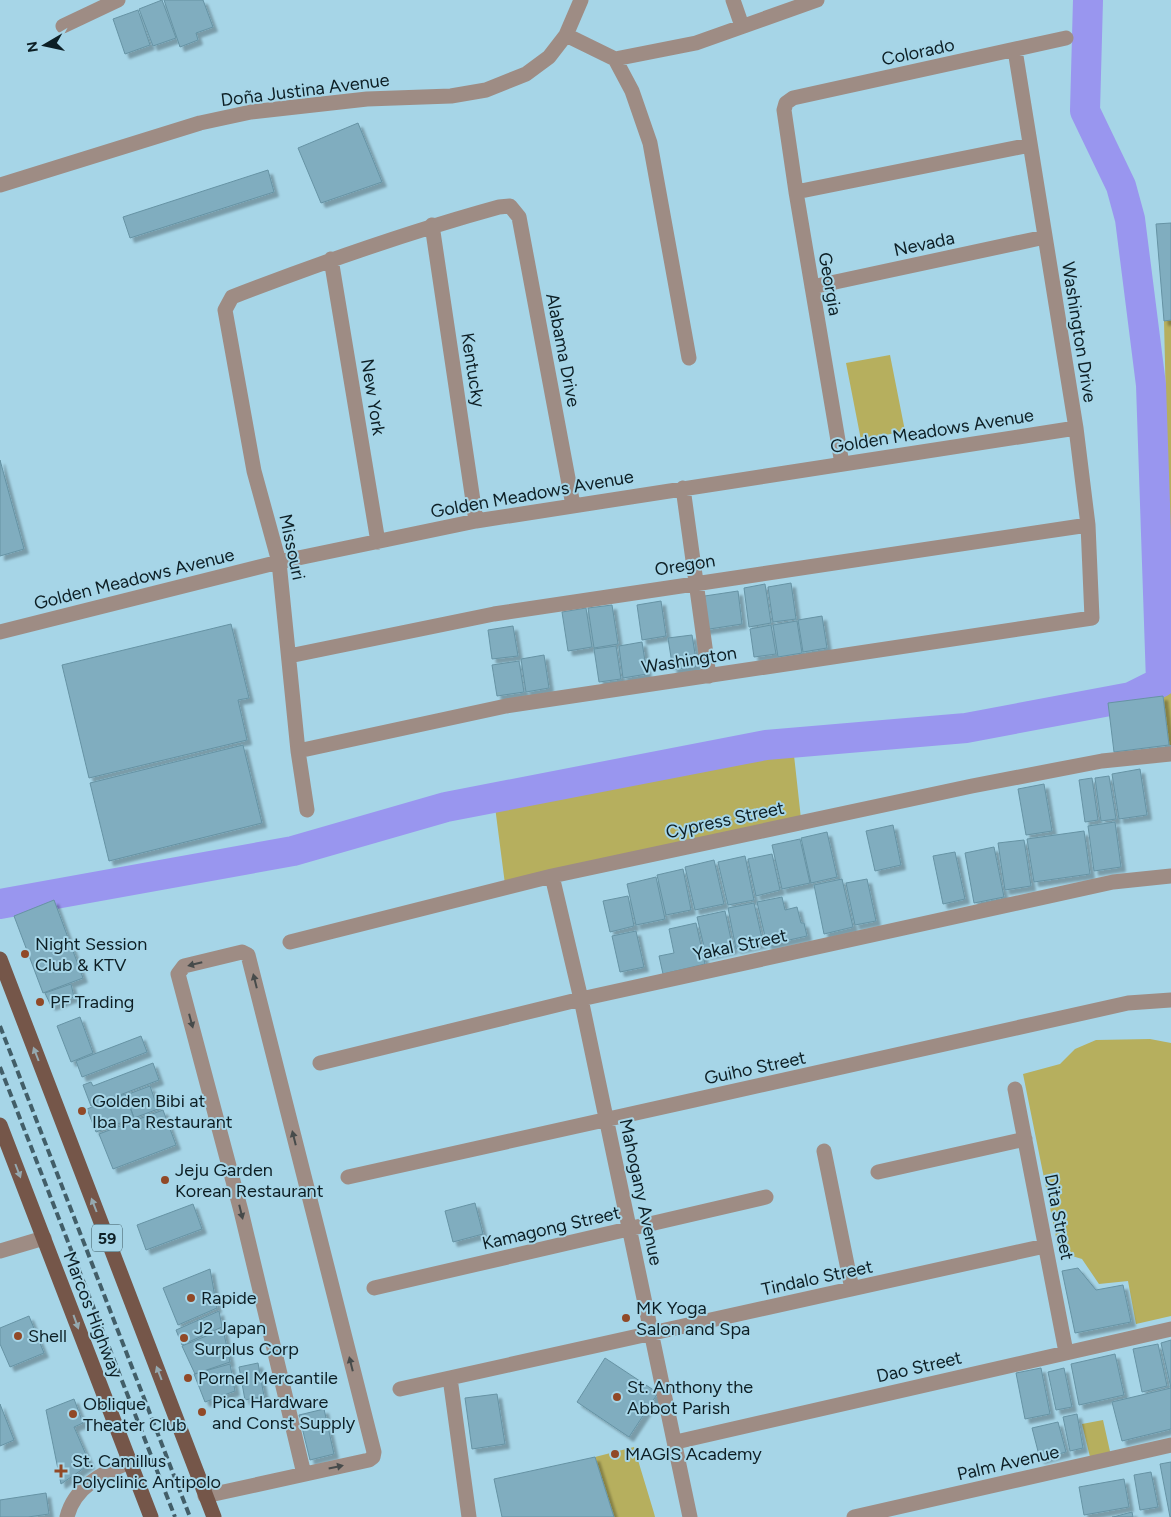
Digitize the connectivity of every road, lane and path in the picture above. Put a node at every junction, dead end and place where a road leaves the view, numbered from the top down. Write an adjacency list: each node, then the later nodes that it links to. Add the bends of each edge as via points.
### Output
1 (118, 0): 5 (street)
2 (581, 0): 7 (street, Doña Justina Avenue)
3 (733, 0): 6 (street)
4 (818, 0): 6 (street)
5 (63, 26)
6 (742, 26): 10 (street, via 696,43)
7 (566, 35): 10 (street); 13 (street, Doña Justina Avenue, via 549,57 526,74 486,90 451,96 367,99 251,112 200,123)
8 (1066, 38): 9 (street, Colorado)
9 (1015, 50): 11 (street, Colorado, via 793,98 786,103); 12 (street, Washington Drive)
10 (615, 59): 19 (street, via 632,91 650,143)
11 (784, 110): 14 (street, Georgia)
12 (1030, 145): 14 (street); 16 (street, Washington Drive)
13 (0, 185)
14 (796, 192): 18 (street, Georgia)
15 (432, 225): 17 (street); 23 (street, Alabama Drive, via 499,206 510,206 519,216); 24 (street, Kentucky)
16 (1045, 238): 18 (street, Nevada); 20 (street, Washington Drive)
17 (331, 259): 26 (street, New York); 27 (street, Missouri, via 232,296 225,310 254,471)
18 (812, 287): 21 (street, Georgia)
19 (689, 358)
20 (1076, 428): 21 (street, Golden Meadows Avenue); 25 (street, Washington Drive)
21 (842, 464): 22 (street, Golden Meadows Avenue)
22 (683, 488): 23 (street, Golden Meadows Avenue); 28 (street)
23 (573, 505): 24 (street, Golden Meadows Avenue)
24 (476, 521): 26 (street, Golden Meadows Avenue)
25 (1088, 525): 28 (street, Oregon); 29 (street, Washington Drive, via 1094,615)
26 (378, 542): 27 (street, Golden Meadows Avenue)
27 (279, 562): 30 (street, Golden Meadows Avenue); 31 (street, Missouri)
28 (696, 582): 31 (street, Oregon, via 494,614); 32 (street)
29 (1089, 620): 32 (street, Washington)
30 (0, 632)
31 (289, 656): 33 (street, Missouri)
32 (709, 676): 33 (street, Washington, via 506,706)
33 (298, 751): 35 (street, Missouri)
34 (1171, 754): 36 (street, Cypress Street, via 1102,761 972,786)
35 (307, 810)
36 (552, 876): 38 (street, Cypress Street); 40 (street, Mahogany Avenue)
37 (1171, 876): 40 (street, Yakal Street, via 1112,882)
38 (290, 942)
39 (0, 959): 66 (main road, 59, one-way to 39)
40 (580, 999): 42 (street, Yakal Street); 44 (street, Mahogany Avenue)
41 (1171, 1000): 44 (street, Guiho Street, via 1128,1003 804,1078)
42 (320, 1063)
43 (1015, 1089): 46 (street, Dita Street)
44 (606, 1118): 49 (street, Guiho Street); 51 (street, Mahogany Avenue)
45 (0, 1126): 52 (main road, Marcos Highway, one-way to 52)
46 (1025, 1139): 48 (street); 53 (street, Dita Street)
47 (824, 1151): 56 (street)
48 (878, 1172)
49 (348, 1177)
50 (766, 1197): 51 (street, Kamagong Street)
51 (630, 1229): 55 (street, Kamagong Street); 58 (street, Mahogany Avenue)
52 (44, 1238): 54 (street); 64 (main road, Marcos Highway, one-way to 64)
53 (1045, 1246): 56 (street, Tindalo Street); 59 (street, Dita Street)
54 (0, 1251)
55 (374, 1288)
56 (852, 1289): 58 (street, Tindalo Street)
57 (1171, 1328): 59 (street, Dao Street)
58 (652, 1333): 60 (street, Tindalo Street); 62 (street, Mahogany Avenue)
59 (1066, 1352): 62 (street, Dao Street)
60 (450, 1378): 61 (street, Tindalo Street); 70 (street)
61 (400, 1389)
62 (676, 1442): 71 (street, Mahogany Avenue)
63 (1171, 1445): 72 (street, Palm Avenue)
64 (129, 1462): 67 (street, via 90,1482 70,1506); 68 (main road, Marcos Highway)
65 (304, 1474): 65 (street, one-way to 65, via 369,1460 374,1452 248,955 242,952 184,966 178,974 241,1211); 66 (street)
66 (205, 1496): 69 (main road, 59)
67 (67, 1517)
68 (151, 1517)
69 (214, 1517)
70 (469, 1517)
71 (690, 1517)
72 (854, 1517)

